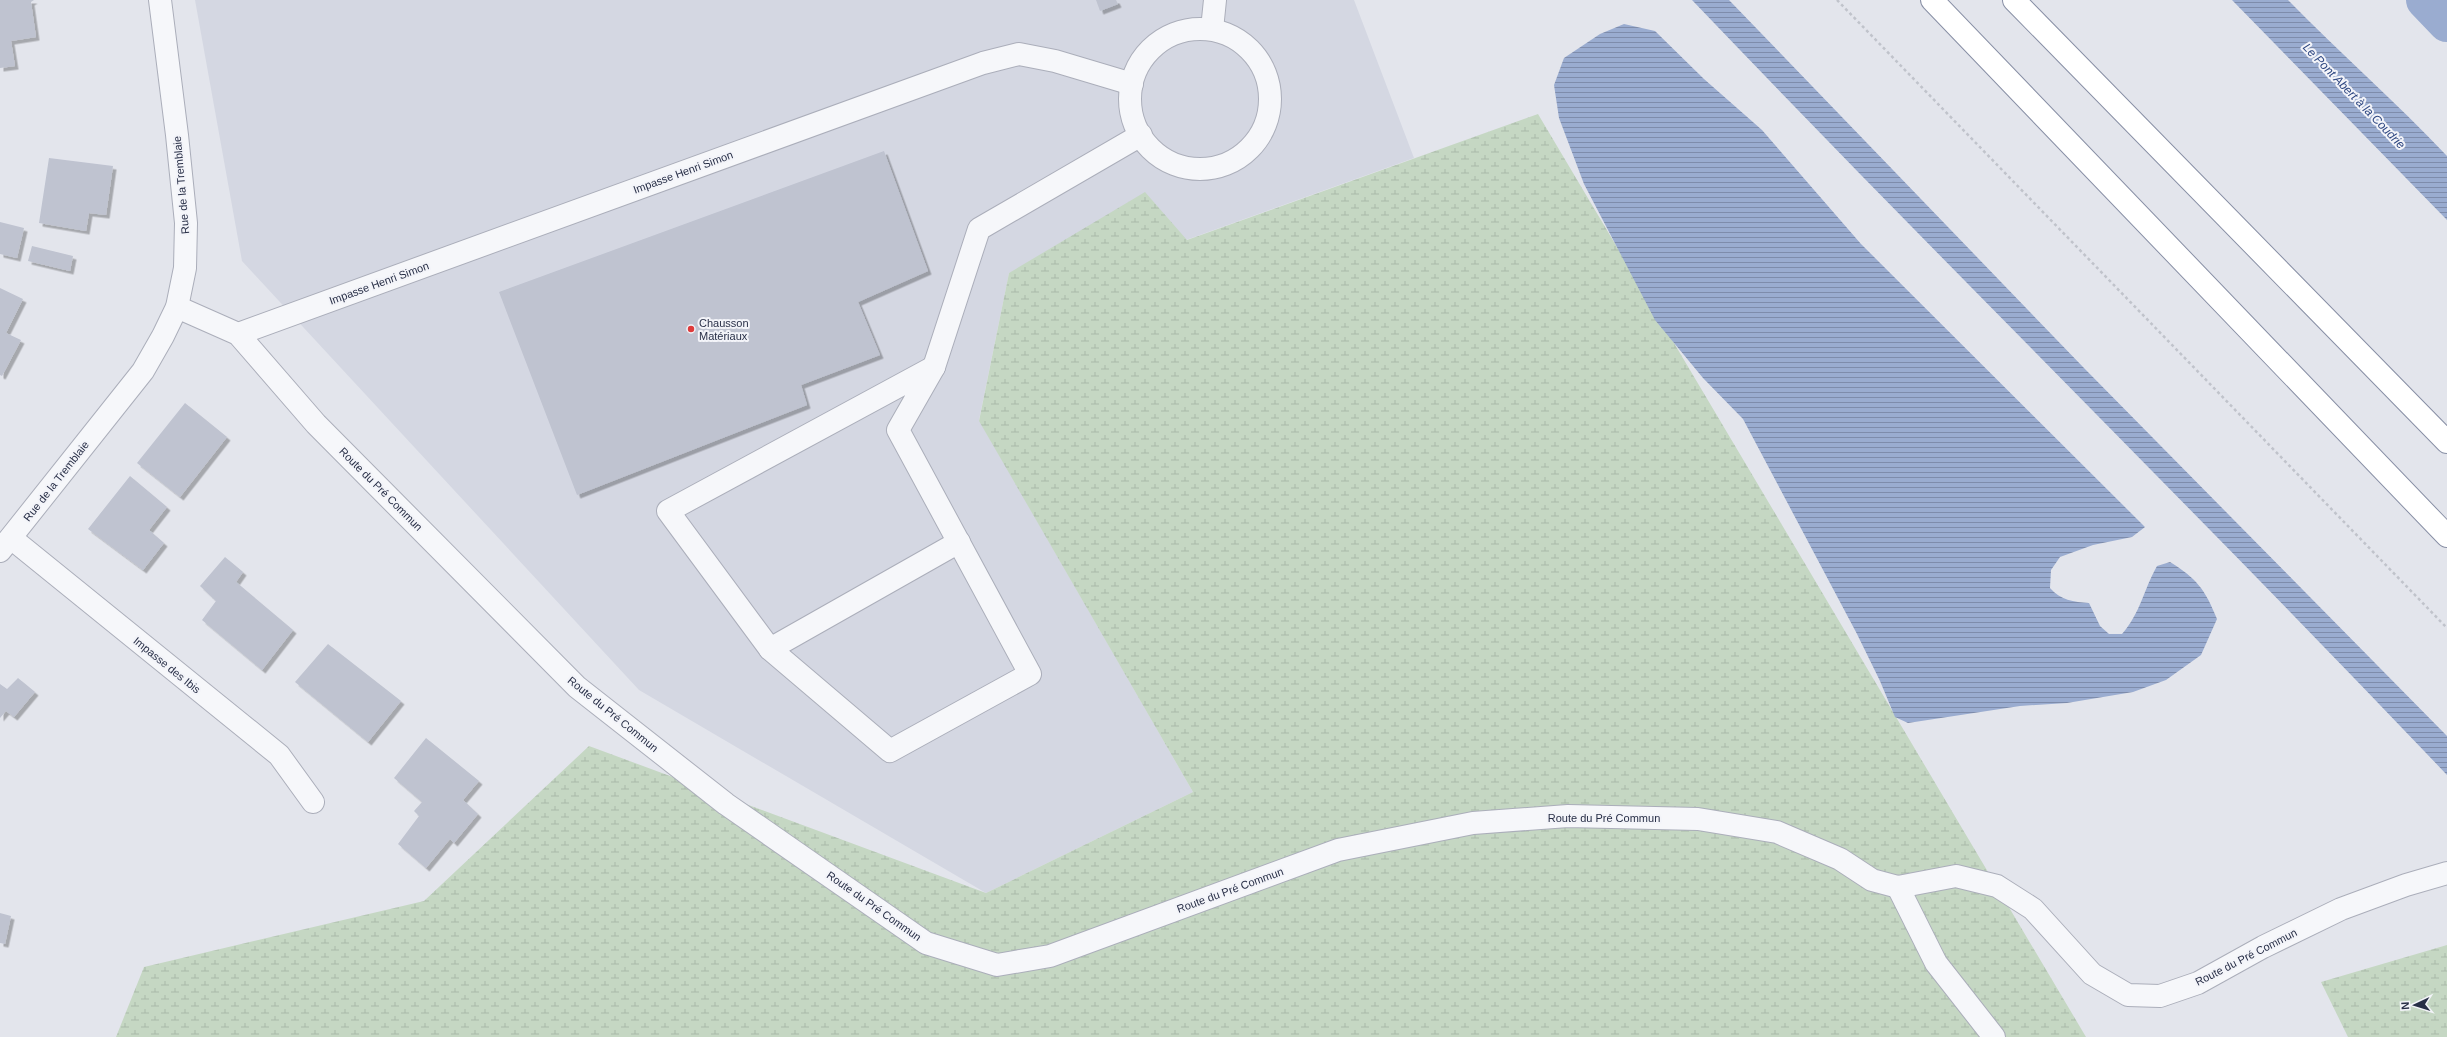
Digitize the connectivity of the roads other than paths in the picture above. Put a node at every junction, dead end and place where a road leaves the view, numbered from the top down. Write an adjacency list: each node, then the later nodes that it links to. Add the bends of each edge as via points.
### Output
1 (160, 0): 8 (street, Rue de la Tremblaie, via 186,223 185,268)
2 (1215, 0): 5 (street)
3 (1932, 0): 12 (highway)
4 (2014, 0): 11 (highway)
5 (1212, 29): 6 (street, via 1183,30 1156,43 1138,66); 7 (street, via 1240,40 1260,61 1270,89 1268,119 1254,145 1231,163 1203,170 1174,165 1149,148)
6 (1132, 84): 7 (street, via 1129,94 1134,123); 9 (street, Impasse Henri Simon, via 1055,61 1019,54 983,63)
7 (1141, 135): 10 (street, via 979,229)
8 (177, 307): 9 (street, Route du Pré Commun); 14 (street, Rue de la Tremblaie, via 143,371)
9 (238, 334): 18 (street, Route du Pré Commun, via 316,424 577,687 726,804 926,943 997,965 1050,956 1338,850 1474,823 1568,816 1698,819 1777,832 1840,859 1872,880)
10 (934, 367): 13 (street, via 898,430); 15 (street, via 668,511)
11 (2447, 442)
12 (2447, 536)
13 (959, 542): 15 (street); 15 (street, via 1030,674 890,751)
14 (5, 544): 16 (street, Impasse des Ibis, via 279,755)
15 (770, 649)
16 (313, 802)
17 (2447, 873): 18 (street, Route du Pré Commun, via 2341,909 2263,947 2198,984 2160,996 2128,995 2092,974 2033,909 1997,886 1956,876)
18 (1898, 887): 19 (street, via 1936,963)
19 (1994, 1037)

